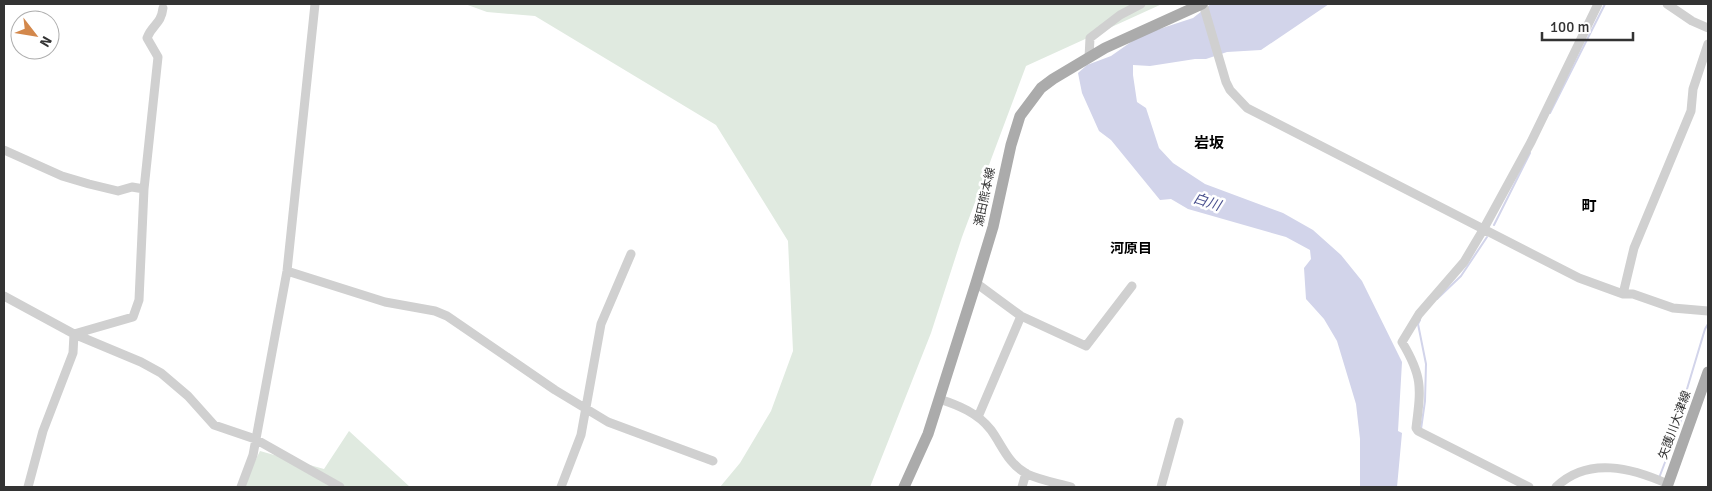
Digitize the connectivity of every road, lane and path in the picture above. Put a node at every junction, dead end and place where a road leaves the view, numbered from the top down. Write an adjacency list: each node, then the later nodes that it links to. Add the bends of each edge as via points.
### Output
1 (315, 4): 14 (street)
2 (1141, 4): 9 (street, via 1090,38)
3 (1598, 4): 12 (street, via 1531,142)
4 (1667, 4): 7 (street)
5 (1203, 5): 9 (main road, 瀬田熊本線); 12 (street, via 1226,82 1247,108)
6 (163, 8): 11 (street, via 160,21 147,38 158,57)
7 (1708, 28)
8 (1708, 44): 17 (street, via 1693,89 1691,111 1634,248)
9 (1089, 58): 15 (main road, 瀬田熊本線, via 1041,88 1020,116)
10 (4, 150): 11 (street, via 62,176 89,184 118,191 132,187)
11 (144, 189): 21 (street, via 136,314)
12 (1483, 230): 17 (street, via 1579,278); 39 (street, via 1464,262 1419,314 1402,340 1419,374 1416,428)
13 (631, 254): 24 (street, via 601,324)
14 (287, 271): 24 (street, via 385,302 447,316); 27 (street)
15 (976, 283): 20 (street); 23 (main road, 瀬田熊本線)
16 (1132, 286): 20 (street, via 1086,346)
17 (1623, 294): 19 (street, via 1633,294 1673,308)
18 (4, 296): 21 (street)
19 (1708, 311)
20 (1021, 316): 25 (street)
21 (74, 334): 27 (street, via 161,373 214,425); 31 (street, via 72,353 42,431)
22 (1708, 372): 30 (main road, 矢護川大津線)
23 (939, 399): 25 (street, via 958,405); 35 (main road, 瀬田熊本線, via 920,456)
24 (586, 409): 28 (street, via 631,432); 34 (street)
25 (978, 417): 29 (street, via 997,438 1004,452)
26 (1179, 422): 38 (street)
27 (255, 439): 32 (street, via 253,455); 33 (street)
28 (713, 461)
29 (1026, 473): 36 (street); 37 (street)
30 (1663, 483): 40 (street, via 1615,466 1605,466 1571,475)
31 (28, 487)
32 (241, 487)
33 (340, 487)
34 (561, 487)
35 (904, 487)
36 (1022, 487)
37 (1071, 487)
38 (1161, 487)
39 (1530, 487)
40 (1556, 487)

